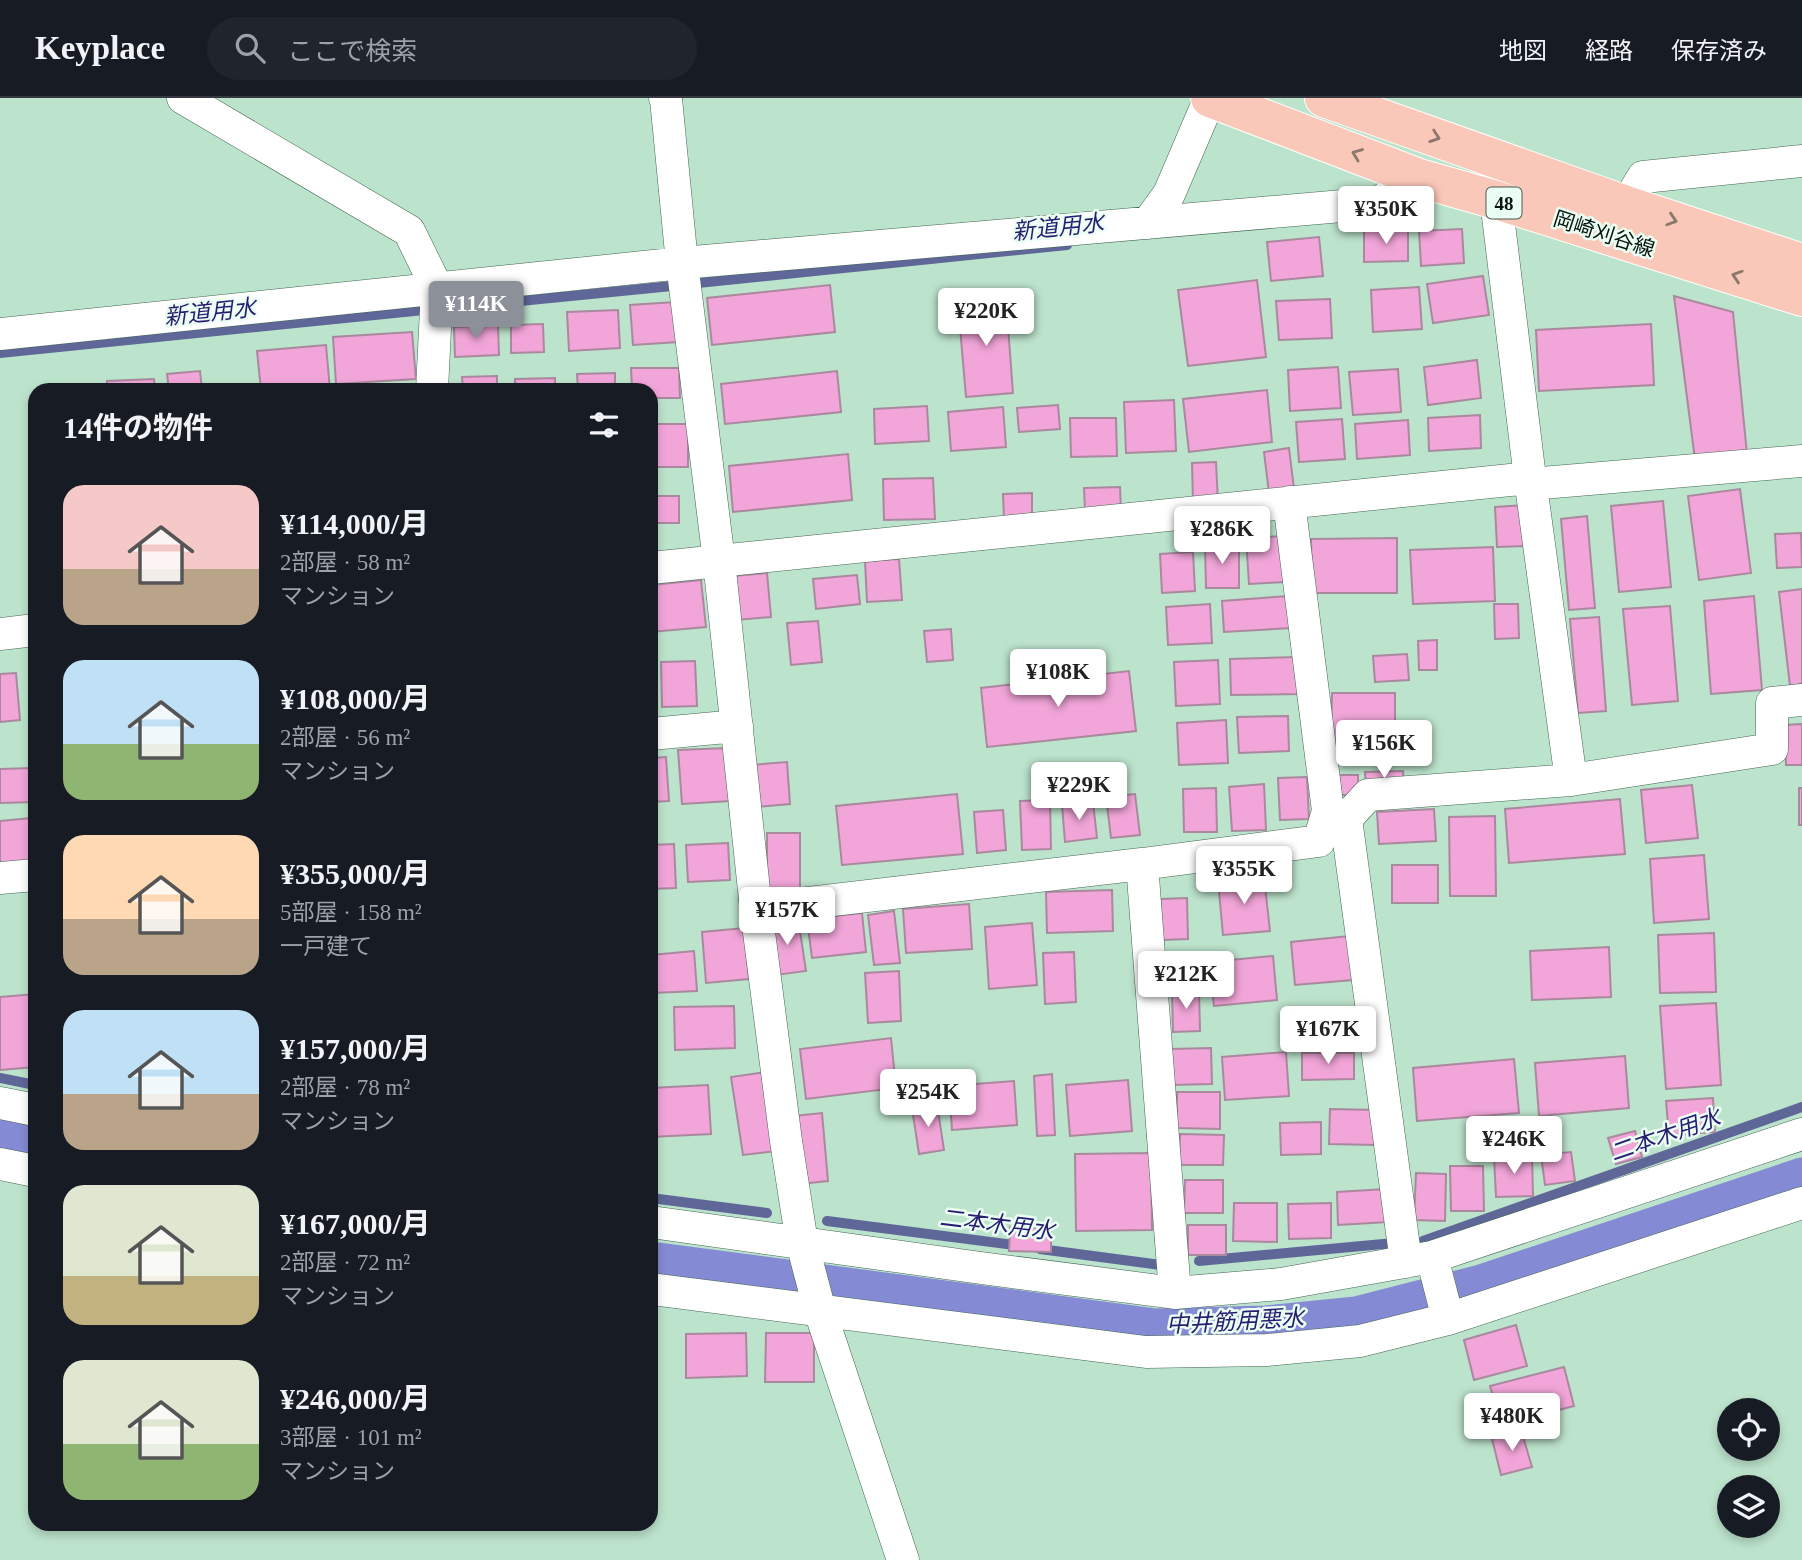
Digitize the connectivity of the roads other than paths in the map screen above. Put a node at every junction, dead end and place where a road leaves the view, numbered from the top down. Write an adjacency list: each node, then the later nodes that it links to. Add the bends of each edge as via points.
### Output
1 (183, 98): 12 (street, via 409,231)
2 (665, 98): 10 (street)
3 (1210, 98): 6 (main road, 岡崎刈谷線 / 48, one-way to 3); 9 (street, via 1169,194)
4 (1324, 98): 8 (main road, 岡崎刈谷線 / 48, one-way to 8)
5 (1802, 161): 8 (street, via 1643,177)
6 (1419, 178): 7 (main road, 岡崎刈谷線 / 48); 9 (street, via 1377,203)
7 (1496, 200): 13 (main road, 岡崎刈谷線 / 48, one-way to 7); 17 (street)
8 (1626, 205): 11 (main road, 岡崎刈谷線 / 48, one-way to 11)
9 (1147, 223): 10 (street)
10 (681, 263): 12 (street); 19 (street)
11 (1802, 263)
12 (436, 289): 14 (street); 15 (street)
13 (1802, 297)
14 (0, 334)
15 (432, 383)
16 (1802, 461): 17 (street, via 1542,484)
17 (1530, 478): 18 (street); 26 (street)
18 (1289, 502): 19 (street); 27 (street)
19 (719, 561): 20 (street); 24 (street)
20 (658, 567)
21 (28, 631): 22 (street)
22 (0, 634)
23 (1802, 700): 26 (street, via 1772,703 1772,749)
24 (737, 726): 25 (street); 31 (street)
25 (658, 733)
26 (1571, 779): 27 (street, via 1368,795)
27 (1337, 815): 28 (street, via 1319,841); 40 (street)
28 (1142, 864): 31 (street); 42 (street)
29 (28, 875): 30 (street)
30 (0, 878)
31 (756, 909): 39 (street)
32 (0, 1103): 33 (street)
33 (28, 1109)
34 (1802, 1134): 40 (street)
35 (0, 1164): 36 (street)
36 (28, 1170)
37 (1802, 1203): 44 (street)
38 (658, 1223): 39 (street)
39 (802, 1243): 42 (street); 43 (street)
40 (1419, 1259): 42 (street, via 1281,1284); 44 (street)
41 (658, 1290): 43 (street)
42 (1175, 1293)
43 (820, 1311): 44 (street, via 1146,1352 1267,1350 1360,1341); 45 (street)
44 (1448, 1319)
45 (903, 1560)

